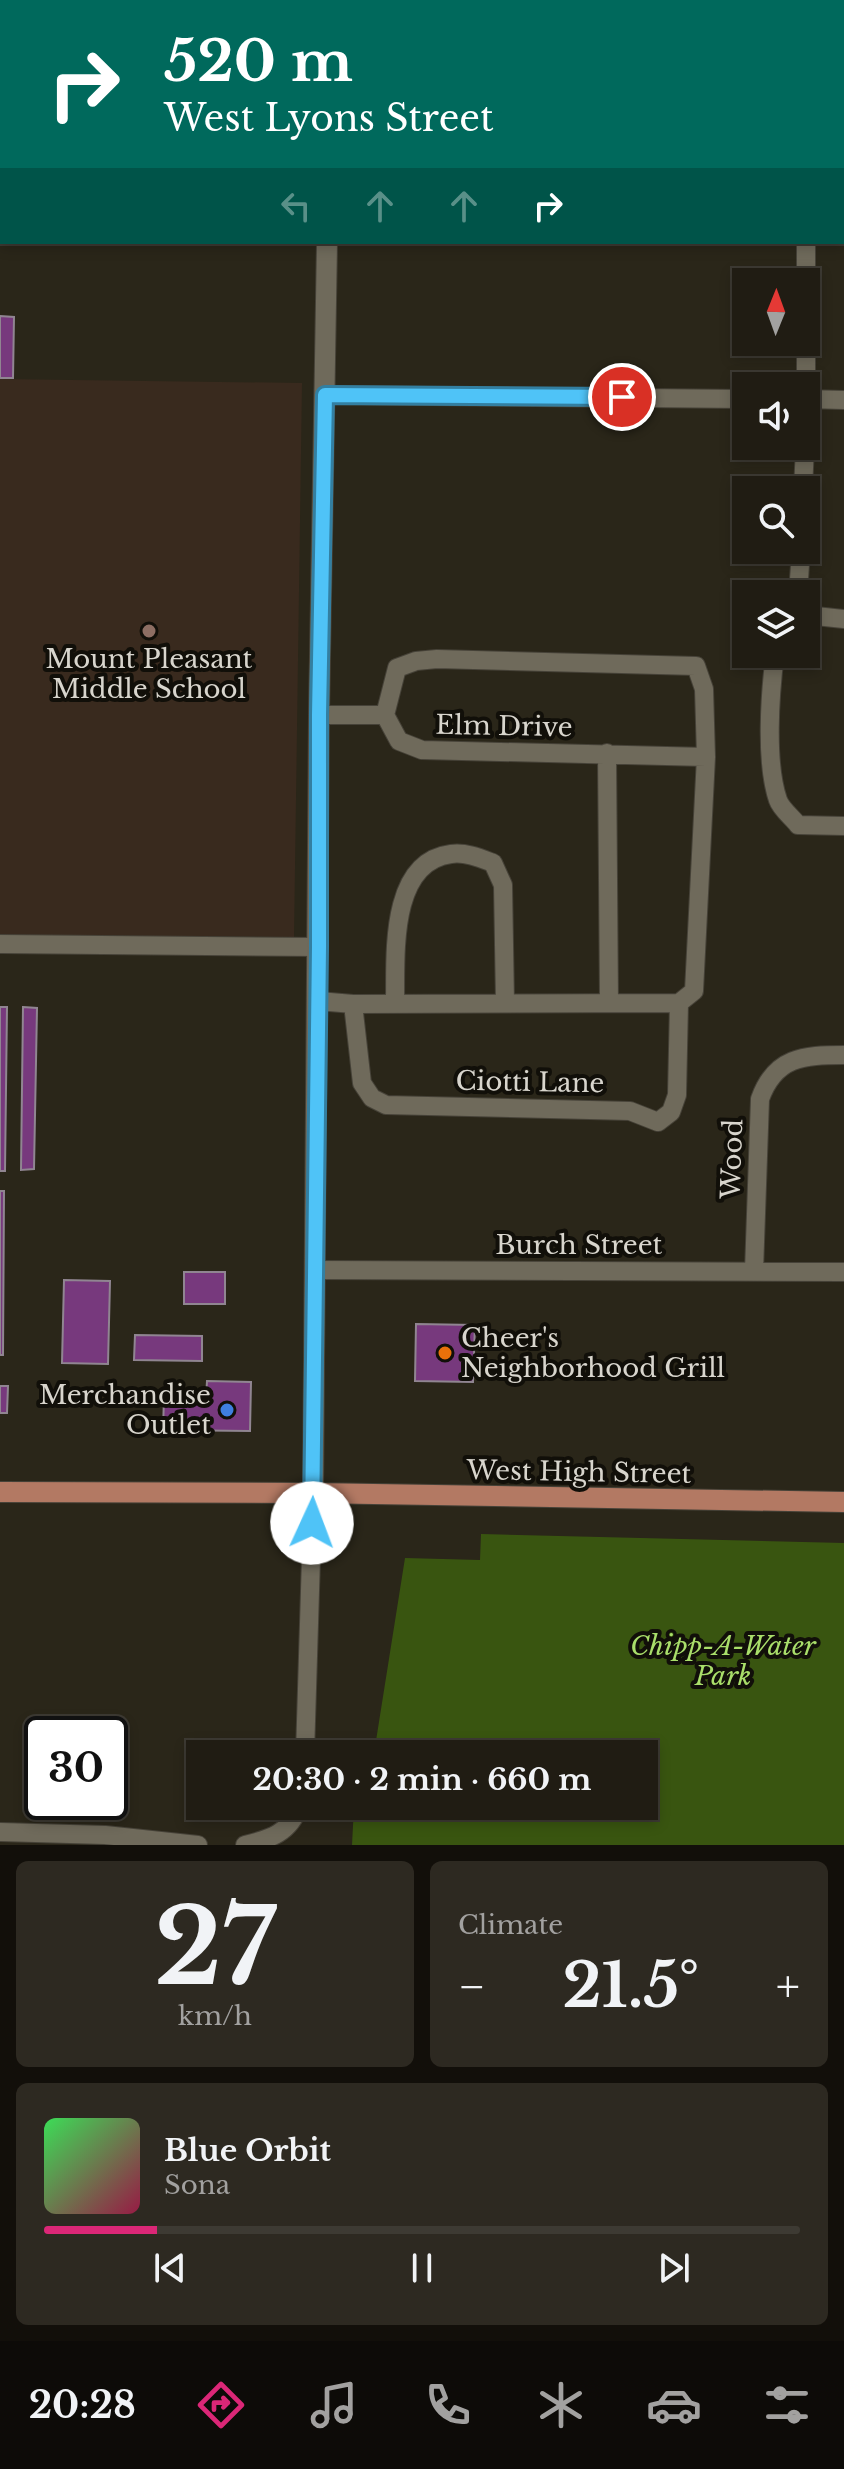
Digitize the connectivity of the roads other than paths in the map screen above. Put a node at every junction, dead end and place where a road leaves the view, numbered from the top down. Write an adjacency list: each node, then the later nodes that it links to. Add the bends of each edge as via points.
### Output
1 (327, 244): 4 (street)
2 (806, 244): 3 (street)
3 (806, 372)
4 (325, 395): 5 (street); 11 (street)
5 (732, 399)
6 (820, 399): 7 (street)
7 (844, 400)
8 (820, 616): 9 (street)
9 (844, 619)
10 (773, 668): 15 (street, via 771,770 779,804 798,825)
11 (319, 715): 12 (street); 17 (street)
12 (385, 715): 13 (street, Elm Drive, via 399,741 422,750); 14 (street, via 397,668 416,661 696,666 704,689)
13 (607, 753): 14 (street, Elm Drive); 21 (street)
14 (706, 757): 22 (street, via 694,991)
15 (844, 826)
16 (0, 944): 17 (street)
17 (319, 947): 18 (street)
18 (318, 1001): 23 (street); 25 (street)
19 (395, 1003): 20 (street); 20 (street, via 396,933 405,893 431,861 450,854 493,863 503,885); 23 (street)
20 (505, 1003): 21 (street)
21 (609, 1003): 22 (street)
22 (679, 1003): 23 (street, Ciotti Lane, via 677,1095 671,1112 658,1122 630,1111 386,1105 372,1098 362,1083)
23 (353, 1004)
24 (844, 1055): 26 (street, Wood, via 790,1061 767,1080 760,1099)
25 (314, 1270): 26 (street, Burch Street); 29 (street)
26 (754, 1271): 27 (street, Burch Street)
27 (844, 1272)
28 (0, 1492): 29 (main road, West High Street)
29 (313, 1493): 30 (main road, West High Street); 31 (street)
30 (844, 1502)
31 (305, 1740)
32 (295, 1820): 35 (street, via 275,1838)
33 (0, 1832): 34 (street)
34 (198, 1845)
35 (245, 1845)

